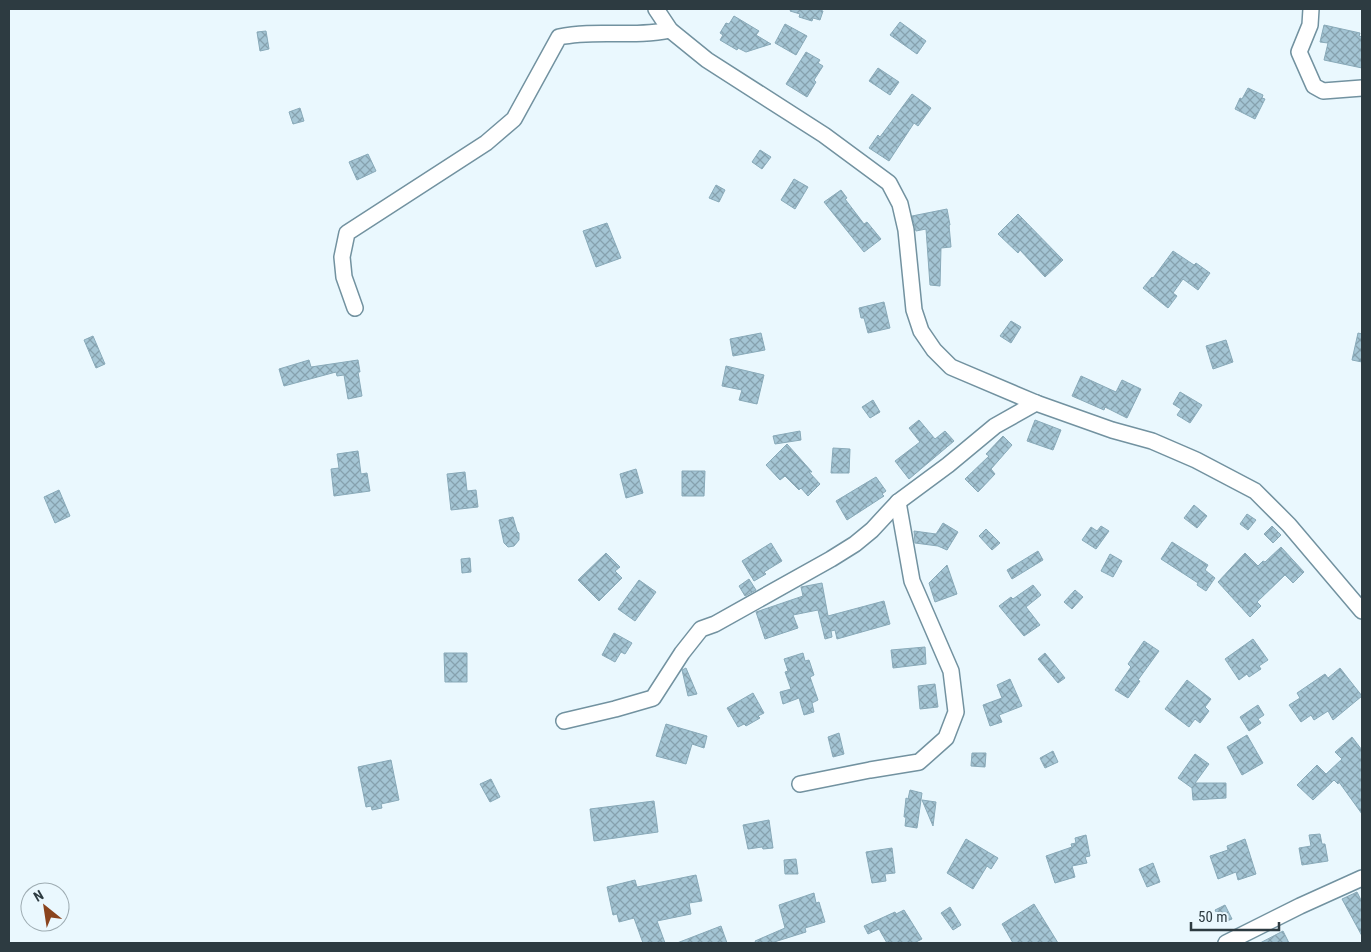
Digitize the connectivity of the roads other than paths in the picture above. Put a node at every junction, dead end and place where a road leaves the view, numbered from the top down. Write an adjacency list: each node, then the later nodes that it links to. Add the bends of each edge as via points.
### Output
1 (656, 9): 3 (street)
2 (1311, 9): 4 (street, via 1310,25 1299,52 1314,86 1323,91)
3 (670, 30): 5 (street, via 652,34 578,33 559,37 514,119 486,142 347,233 342,257 344,277); 6 (street, via 707,60 890,182 900,204 906,230 914,310 921,330 934,350 951,366)
4 (1362, 88)
5 (355, 308)
6 (1036, 403): 7 (street, via 995,426); 8 (street, via 1152,441 1255,491 1289,525)
7 (898, 502): 9 (street, via 872,530 831,559 701,629 653,698); 10 (street, via 912,581 951,671 956,712 946,738 919,762)
8 (1362, 611)
9 (564, 721)
10 (800, 784)
11 (1362, 878): 12 (street)
12 (1226, 943)

